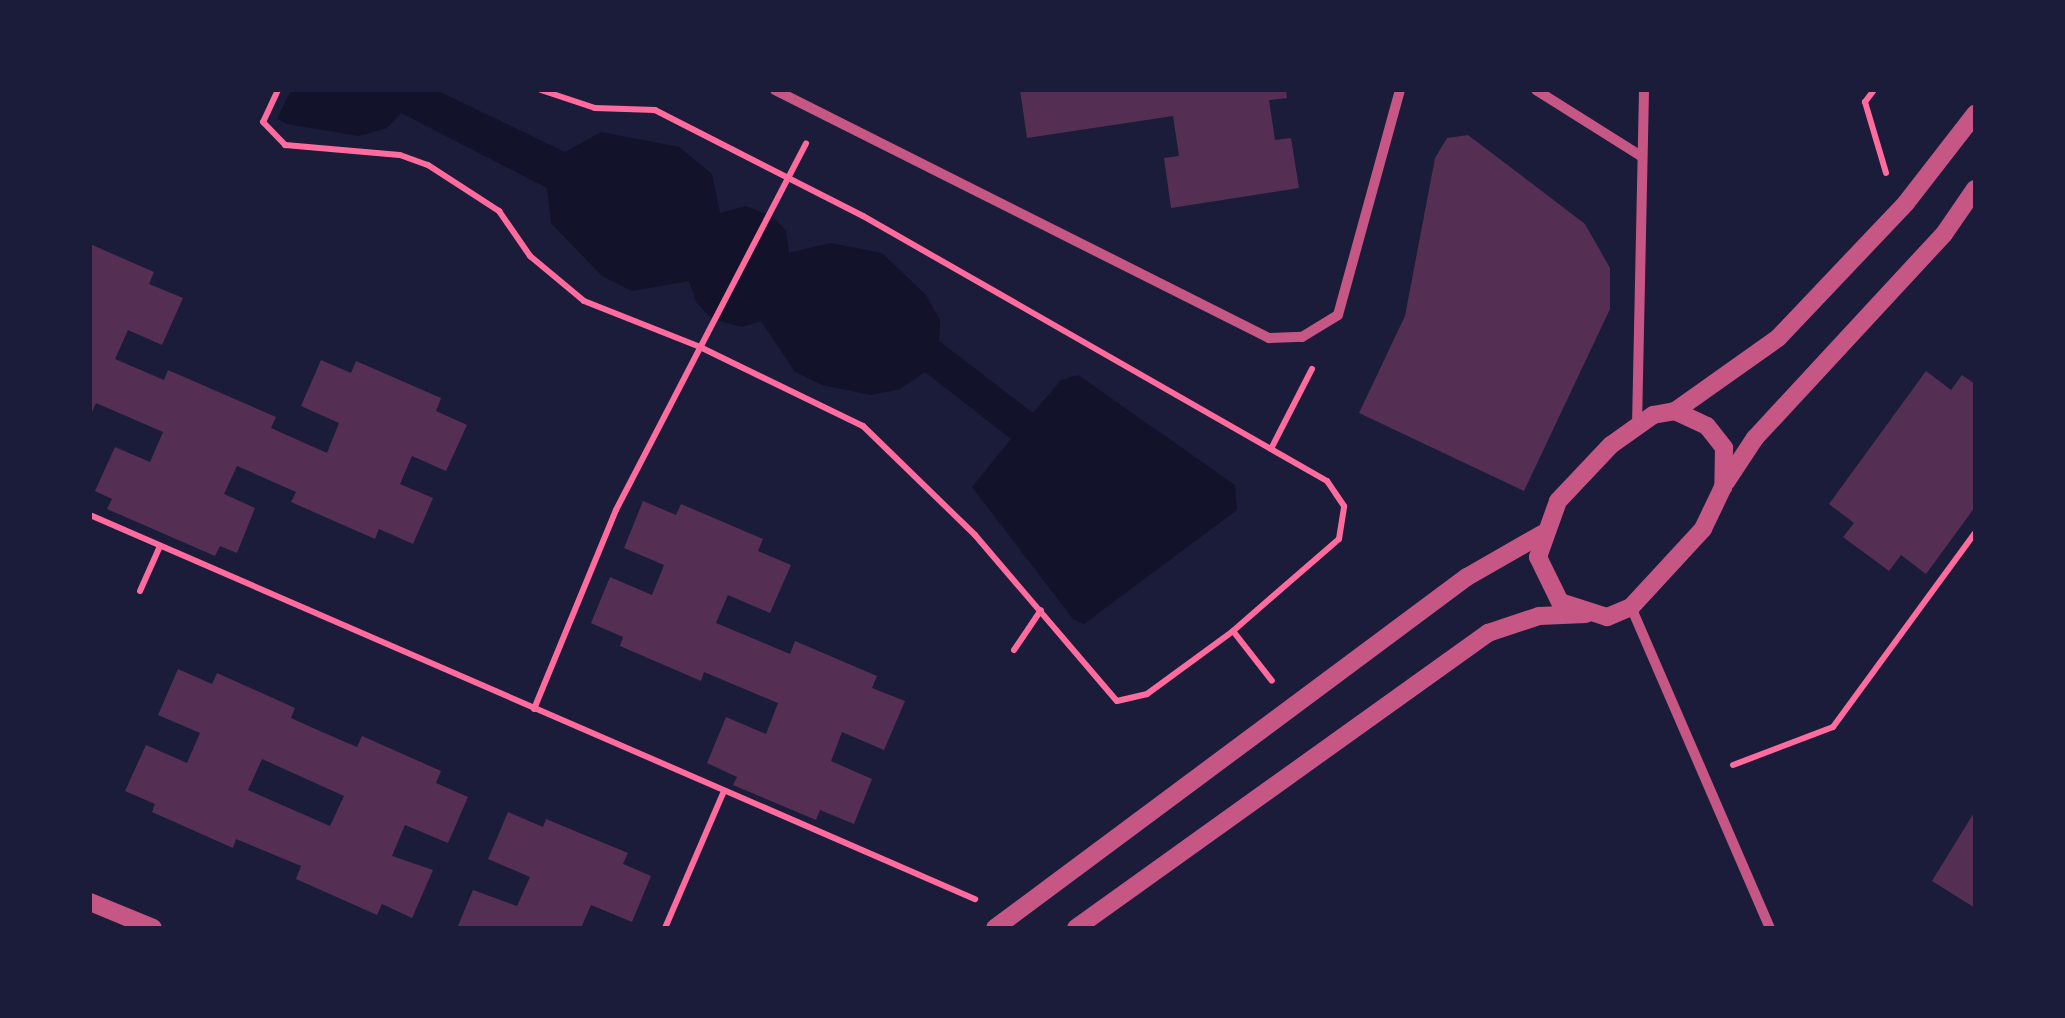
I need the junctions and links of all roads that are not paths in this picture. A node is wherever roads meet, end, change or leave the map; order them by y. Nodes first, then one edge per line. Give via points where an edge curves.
1 (775, 90) edge
2 (1400, 90) edge
3 (1536, 90) edge
4 (1644, 90) edge
5 (1975, 114) edge
6 (1640, 156) junction
7 (1975, 189) edge
8 (1675, 412) junction
9 (1637, 426) junction
10 (1723, 487) junction
11 (1542, 534) junction
12 (1631, 607) junction
13 (1586, 614) junction
14 (90, 902) edge
15 (153, 928) edge
16 (995, 928) edge
17 (1076, 928) edge
18 (1770, 928) edge

1 - 2 street via 1270,338 1302,337 1338,315
3 - 6 street
4 - 6 street
5 - 8 street via 1897,214 1778,338
6 - 9 street
7 - 10 street via 1944,234 1756,438
8 - 9 street
8 - 10 street via 1718,436 1727,464
9 - 11 street via 1584,471
10 - 12 street via 1676,565
11 - 13 street via 1538,557 1545,582 1560,602
11 - 16 street via 1467,578
12 - 13 street via 1607,617
12 - 18 street
13 - 17 street via 1538,616 1488,633
14 - 15 street

